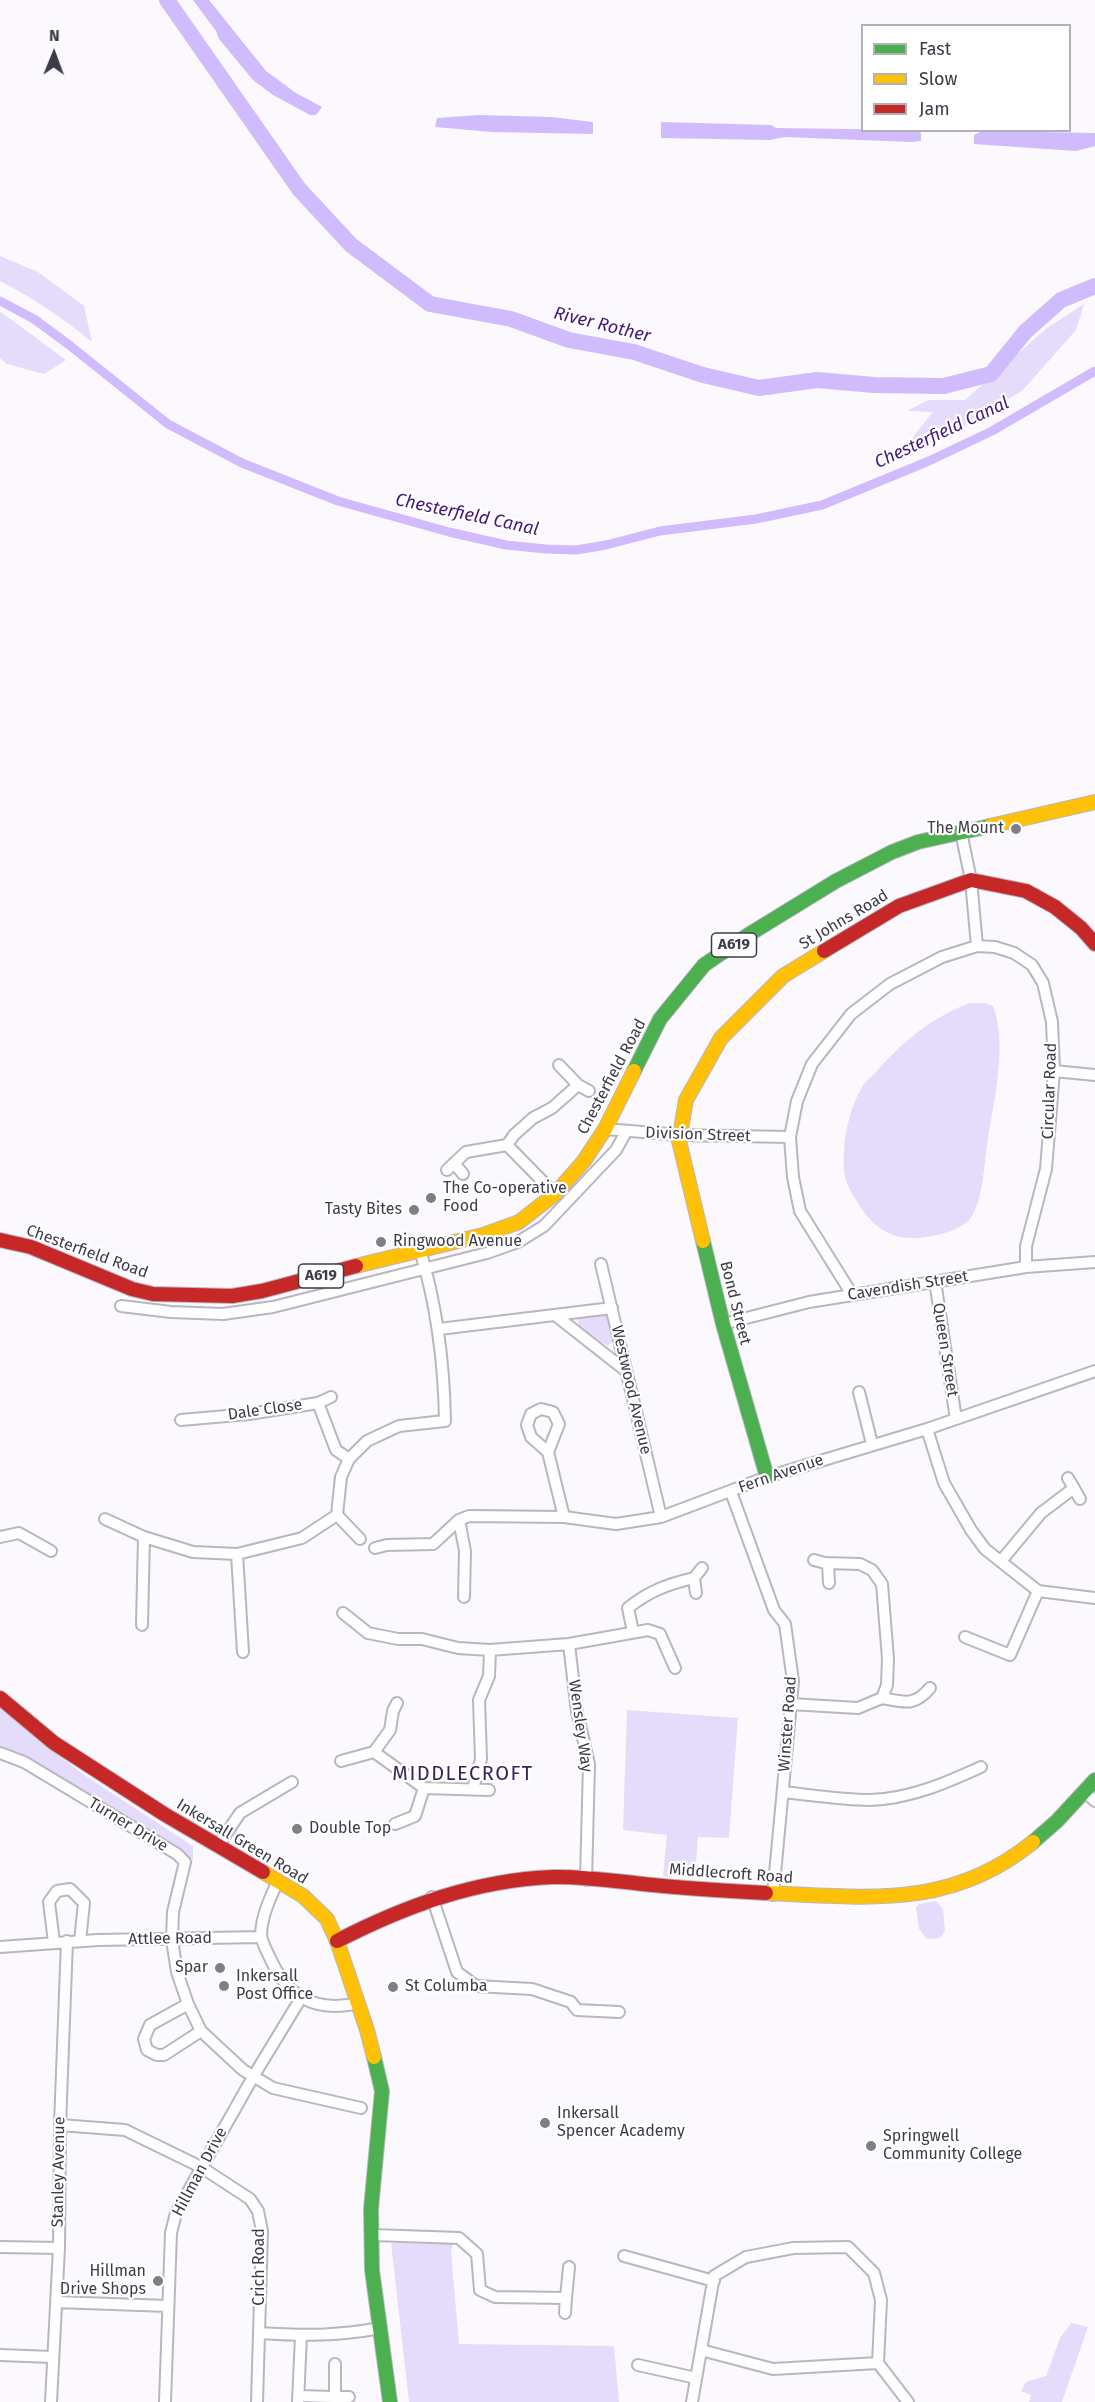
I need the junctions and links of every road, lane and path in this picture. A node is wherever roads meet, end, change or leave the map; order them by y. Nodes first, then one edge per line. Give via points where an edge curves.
1 (1095, 801) edge
2 (962, 832) junction
3 (970, 879) junction
4 (1095, 944) edge
5 (977, 946) junction
6 (559, 1065) dead end
7 (1054, 1071) junction
8 (1095, 1075) edge
9 (578, 1085) junction
10 (589, 1091) dead end
11 (605, 1129) junction
12 (626, 1132) junction
13 (680, 1135) junction
14 (790, 1137) junction
15 (507, 1145) junction
16 (463, 1174) dead end
17 (555, 1194) junction
18 (0, 1240) edge
19 (420, 1250) junction
20 (1095, 1262) edge
21 (601, 1264) dead end
22 (1026, 1267) junction
23 (426, 1270) junction
24 (935, 1281) junction
25 (849, 1295) junction
26 (121, 1306) dead end
27 (612, 1308) junction
28 (555, 1314) junction
29 (723, 1324) junction
30 (439, 1329) junction
31 (625, 1370) junction
32 (1095, 1371) edge
33 (859, 1392) dead end
34 (331, 1397) dead end
35 (318, 1403) junction
36 (956, 1419) junction
37 (181, 1420) dead end
38 (927, 1429) junction
39 (872, 1444) junction
40 (548, 1452) dead end
41 (349, 1459) junction
42 (767, 1477) junction
43 (731, 1492) junction
44 (1080, 1499) dead end
45 (337, 1515) junction
46 (661, 1516) junction
47 (564, 1517) junction
48 (105, 1519) dead end
49 (459, 1520) junction
50 (0, 1537) edge
51 (144, 1538) junction
52 (360, 1539) dead end
53 (375, 1548) dead end
54 (51, 1551) dead end
55 (237, 1554) junction
56 (814, 1560) dead end
57 (1001, 1561) junction
58 (828, 1563) junction
59 (702, 1568) dead end
60 (694, 1578) junction
61 (829, 1583) dead end
62 (1038, 1591) junction
63 (696, 1593) dead end
64 (464, 1597) dead end
65 (1095, 1598) edge
66 (343, 1613) dead end
67 (142, 1625) dead end
68 (633, 1632) junction
69 (965, 1637) dead end
70 (569, 1644) junction
71 (490, 1650) junction
72 (243, 1652) dead end
73 (675, 1668) dead end
74 (930, 1688) dead end
75 (0, 1698) edge
76 (882, 1698) junction
77 (397, 1703) dead end
78 (790, 1704) junction
79 (374, 1752) junction
80 (0, 1753) edge
81 (341, 1761) dead end
82 (981, 1767) dead end
83 (1095, 1780) edge
84 (292, 1782) dead end
85 (424, 1788) junction
86 (473, 1789) junction
87 (489, 1790) dead end
88 (783, 1792) junction
89 (1090, 1796) edge
90 (395, 1824) dead end
91 (218, 1846) junction
92 (586, 1880) junction
93 (278, 1881) junction
94 (773, 1895) junction
95 (432, 1897) junction
96 (261, 1937) junction
97 (172, 1940) junction
98 (67, 1941) junction
99 (80, 1941) junction
100 (337, 1941) junction
101 (54, 1942) junction
102 (0, 1947) edge
103 (301, 1998) junction
104 (358, 2003) junction
105 (188, 2004) junction
106 (619, 2012) dead end
107 (201, 2031) junction
108 (253, 2077) junction
109 (361, 2108) dead end
110 (60, 2125) junction
111 (201, 2167) junction
112 (373, 2235) junction
113 (0, 2247) edge
114 (59, 2248) junction
115 (624, 2256) dead end
116 (568, 2267) dead end
117 (714, 2278) junction
118 (566, 2298) junction
119 (56, 2302) junction
120 (168, 2306) junction
121 (565, 2313) dead end
122 (381, 2328) junction
123 (260, 2333) junction
124 (301, 2336) junction
125 (701, 2350) junction
126 (0, 2355) edge
127 (52, 2357) junction
128 (878, 2363) junction
129 (335, 2364) dead end
130 (638, 2365) dead end
131 (696, 2378) junction
132 (335, 2397) junction
133 (349, 2397) dead end
134 (298, 2399) edge
135 (51, 2402) edge
136 (165, 2402) edge
137 (257, 2402) edge
138 (390, 2402) edge
139 (692, 2402) edge
140 (908, 2402) edge

1 - 2 main road, Chesterfield Road / A619
2 - 3 street
2 - 11 main road, Chesterfield Road / A619 via 901,848 836,881 704,965 660,1020
3 - 4 main road via 1026,891 1055,907
3 - 5 street
3 - 13 main road, St Johns Road via 899,906 783,976 721,1038 686,1100
5 - 7 street, Circular Road via 1014,953 1032,965 1043,983 1052,1023
5 - 14 street, Circular Road via 942,957 890,984 851,1014 812,1064 797,1101
6 - 9 street
7 - 8 street
7 - 22 street, Circular Road via 1046,1169 1026,1246
9 - 10 street
9 - 15 street via 552,1108 533,1118
11 - 12 street, Division Street
11 - 17 main road, Chesterfield Road / A619
12 - 13 street, Division Street
12 - 23 street via 616,1150 544,1226 518,1242
13 - 14 street, Division Street
13 - 29 main road, Bond Street
14 - 25 street, Circular Road via 801,1211
15 - 16 street via 466,1152 450,1167
15 - 17 street
17 - 19 main road, Chesterfield Road / A619 via 519,1222
18 - 19 main road, Chesterfield Road / A619 via 31,1247 132,1289 188,1296 262,1292
19 - 23 street
20 - 22 street, Cavendish Street
21 - 27 street, Westwood Avenue
22 - 24 street, Cavendish Street
23 - 26 street via 273,1307 224,1314
23 - 30 street
24 - 25 street, Cavendish Street
24 - 36 street, Queen Street
25 - 29 street, Cavendish Street
27 - 28 street
27 - 31 street, Westwood Avenue
28 - 30 street
28 - 31 street
29 - 42 main road, Bond Street
30 - 41 street via 445,1421 399,1426 367,1441
31 - 46 street, Westwood Avenue
32 - 36 street, Fern Avenue
33 - 39 street
34 - 35 street
35 - 37 street, Dale Close
35 - 41 street, Dale Close via 336,1450
36 - 38 street, Fern Avenue
38 - 39 street, Fern Avenue
38 - 57 street via 944,1483 985,1549
39 - 42 street, Fern Avenue
40 - 47 street
41 - 45 street via 341,1477
42 - 43 street, Fern Avenue
43 - 46 street, Fern Avenue
43 - 78 street, Winster Road via 774,1610 785,1624 792,1669
44 - 57 street via 1071,1483
45 - 52 street
45 - 55 street via 302,1538
46 - 47 street, Fern Avenue via 616,1524
47 - 49 street, Fern Avenue via 469,1516
48 - 51 street
49 - 53 street via 433,1544
49 - 64 street via 465,1551
50 - 54 street via 20,1533
51 - 55 street via 193,1552
51 - 67 street
55 - 72 street
56 - 58 street
57 - 62 street
58 - 61 street
58 - 76 street via 860,1564 872,1570 882,1584 888,1659
59 - 60 street
60 - 63 street
60 - 68 street via 669,1583 628,1608
62 - 65 street
62 - 69 street via 1010,1655
66 - 71 street via 368,1633
68 - 70 street
68 - 73 street via 648,1630 660,1634
70 - 71 street
70 - 92 street, Wensley Way via 577,1712 589,1764
71 - 86 street via 489,1676 479,1700 481,1759
74 - 76 street via 914,1702
75 - 91 main road, Inkersall Green Road via 54,1743
76 - 78 street via 858,1708
77 - 79 street via 390,1730
78 - 88 street, Winster Road
79 - 81 street
79 - 85 street
80 - 97 street, Turner Drive via 24,1762 177,1854 184,1862 173,1912
82 - 88 street via 916,1793 894,1797 870,1800
83 - 89 main road, Middlecroft Road
84 - 91 street via 240,1813
85 - 86 street
85 - 90 street via 415,1816
86 - 87 street
88 - 94 street, Winster Road
89 - 94 main road, Middlecroft Road via 1009,1861 953,1886 869,1898
91 - 93 main road, Inkersall Green Road
92 - 94 main road, Middlecroft Road
92 - 95 main road, Middlecroft Road via 556,1877 499,1882
93 - 96 street via 267,1906
93 - 100 main road, Inkersall Green Road via 303,1896 327,1919
95 - 100 main road, Middlecroft Road
95 - 106 street via 457,1972 476,1986 532,1989 571,2002 577,2010
96 - 97 street, Attlee Road
96 - 103 street via 277,1973
97 - 99 street, Attlee Road
97 - 105 street, Turner Drive
98 - 99 street, Attlee Road
98 - 101 street, Attlee Road
98 - 110 street, Stanley Avenue
99 - 101 street via 84,1903 70,1889 57,1891 49,1902
100 - 104 main road, Inkersall Green Road
101 - 102 street, Attlee Road
103 - 104 street via 343,2007
103 - 108 street, Hillman Drive
104 - 112 main road, Inkersall Green Road via 382,2091 371,2209
105 - 107 street, Turner Drive
105 - 107 street via 150,2025 144,2039 147,2050 164,2055
107 - 108 street
108 - 109 street via 273,2088
108 - 111 street, Hillman Drive
110 - 111 street, Crich Road via 125,2130
110 - 114 street, Stanley Avenue
111 - 120 street, Hillman Drive via 176,2213 171,2233
111 - 123 street, Crich Road via 250,2199 258,2211 262,2231
112 - 118 street via 459,2238 477,2254 480,2290 495,2297
112 - 122 main road, Inkersall Green Road via 372,2270
113 - 114 street
114 - 119 street, Stanley Avenue
115 - 117 street
116 - 118 street
117 - 125 street
117 - 128 street via 746,2257 793,2248 848,2247 873,2273 881,2300
118 - 121 street
119 - 120 street
119 - 127 street, Stanley Avenue
120 - 136 street, Hillman Drive
122 - 124 street via 338,2336
122 - 138 main road, Inkersall Green Road
123 - 124 street
123 - 137 street, Crich Road
124 - 134 street
125 - 128 street via 773,2369
125 - 131 street
126 - 127 street
127 - 135 street, Stanley Avenue
128 - 140 street
129 - 132 street
130 - 131 street
131 - 139 street
132 - 133 street
132 - 134 street

